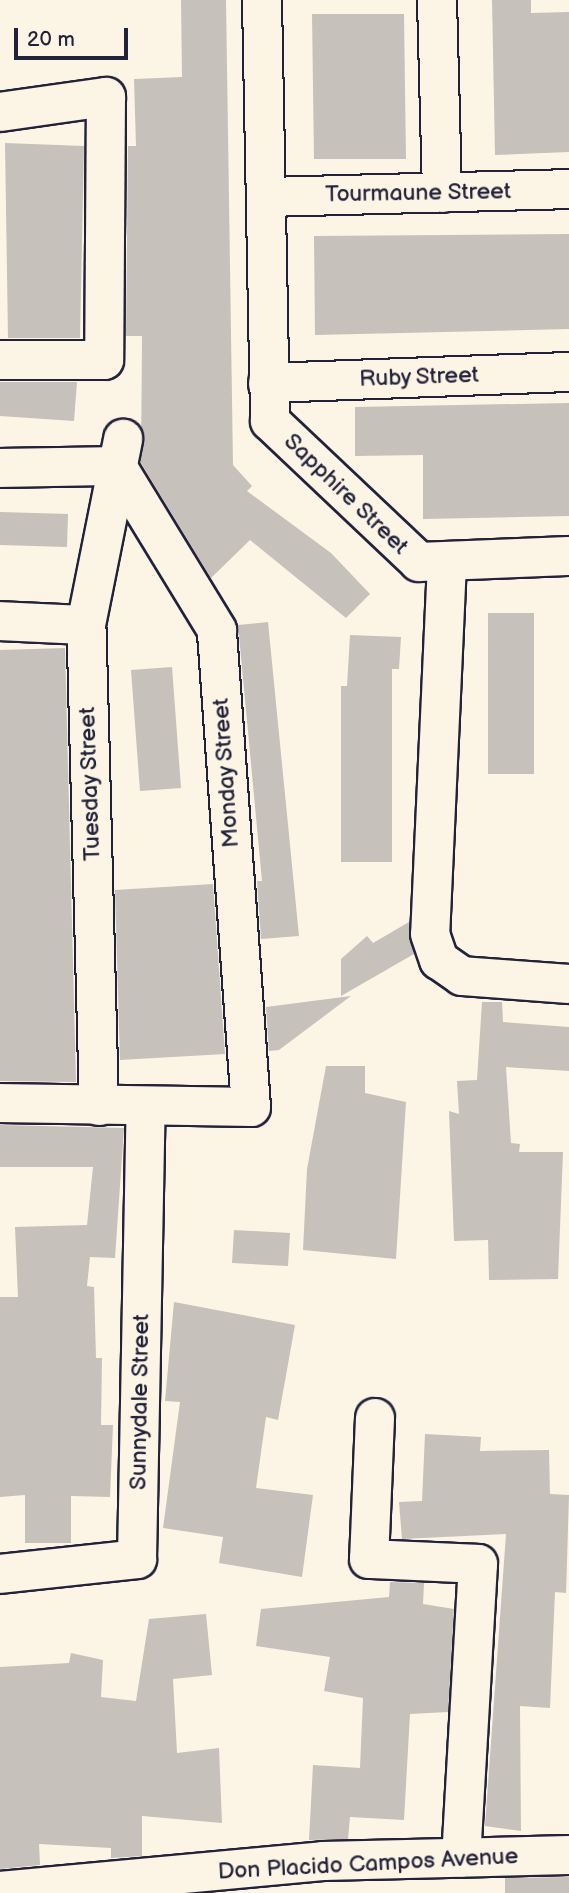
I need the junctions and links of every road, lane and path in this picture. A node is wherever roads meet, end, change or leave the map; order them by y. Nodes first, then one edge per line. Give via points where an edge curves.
1 (262, 0) edge
2 (437, 0) edge
3 (0, 112) edge
4 (569, 190) edge
5 (442, 192) junction
6 (267, 197) junction
7 (0, 360) edge
8 (569, 372) edge
9 (268, 383) junction
10 (120, 452) junction
11 (0, 468) edge
12 (569, 556) edge
13 (447, 564) junction
14 (0, 621) edge
15 (86, 625) junction
16 (569, 984) edge
17 (0, 1103) edge
18 (99, 1106) junction
19 (146, 1107) junction
20 (375, 1418) dead end
21 (0, 1574) edge
22 (569, 1855) edge
23 (461, 1858) junction
24 (0, 1891) edge

1 - 6 street, Sapphire Street
2 - 5 street
3 - 7 street via 106,97 104,360
4 - 5 street, Tourmaune Street
5 - 6 street, Tourmaune Street
6 - 9 street, Sapphire Street
8 - 9 street, Ruby Street
9 - 13 street, Sapphire Street via 270,421 396,546 419,562
10 - 11 street
10 - 15 street, Tuesday Street
10 - 19 street, Monday Street via 217,631 251,1107
12 - 13 street, Sapphire Street
13 - 16 street via 430,934 439,960 462,976
14 - 15 street
15 - 18 street, Tuesday Street
17 - 18 street
18 - 19 street
19 - 21 street, Sunnydale Street via 137,1559
20 - 23 street via 369,1559 478,1564
22 - 23 street, Don Placido Campos Avenue
23 - 24 street, Don Placido Campos Avenue via 323,1861

